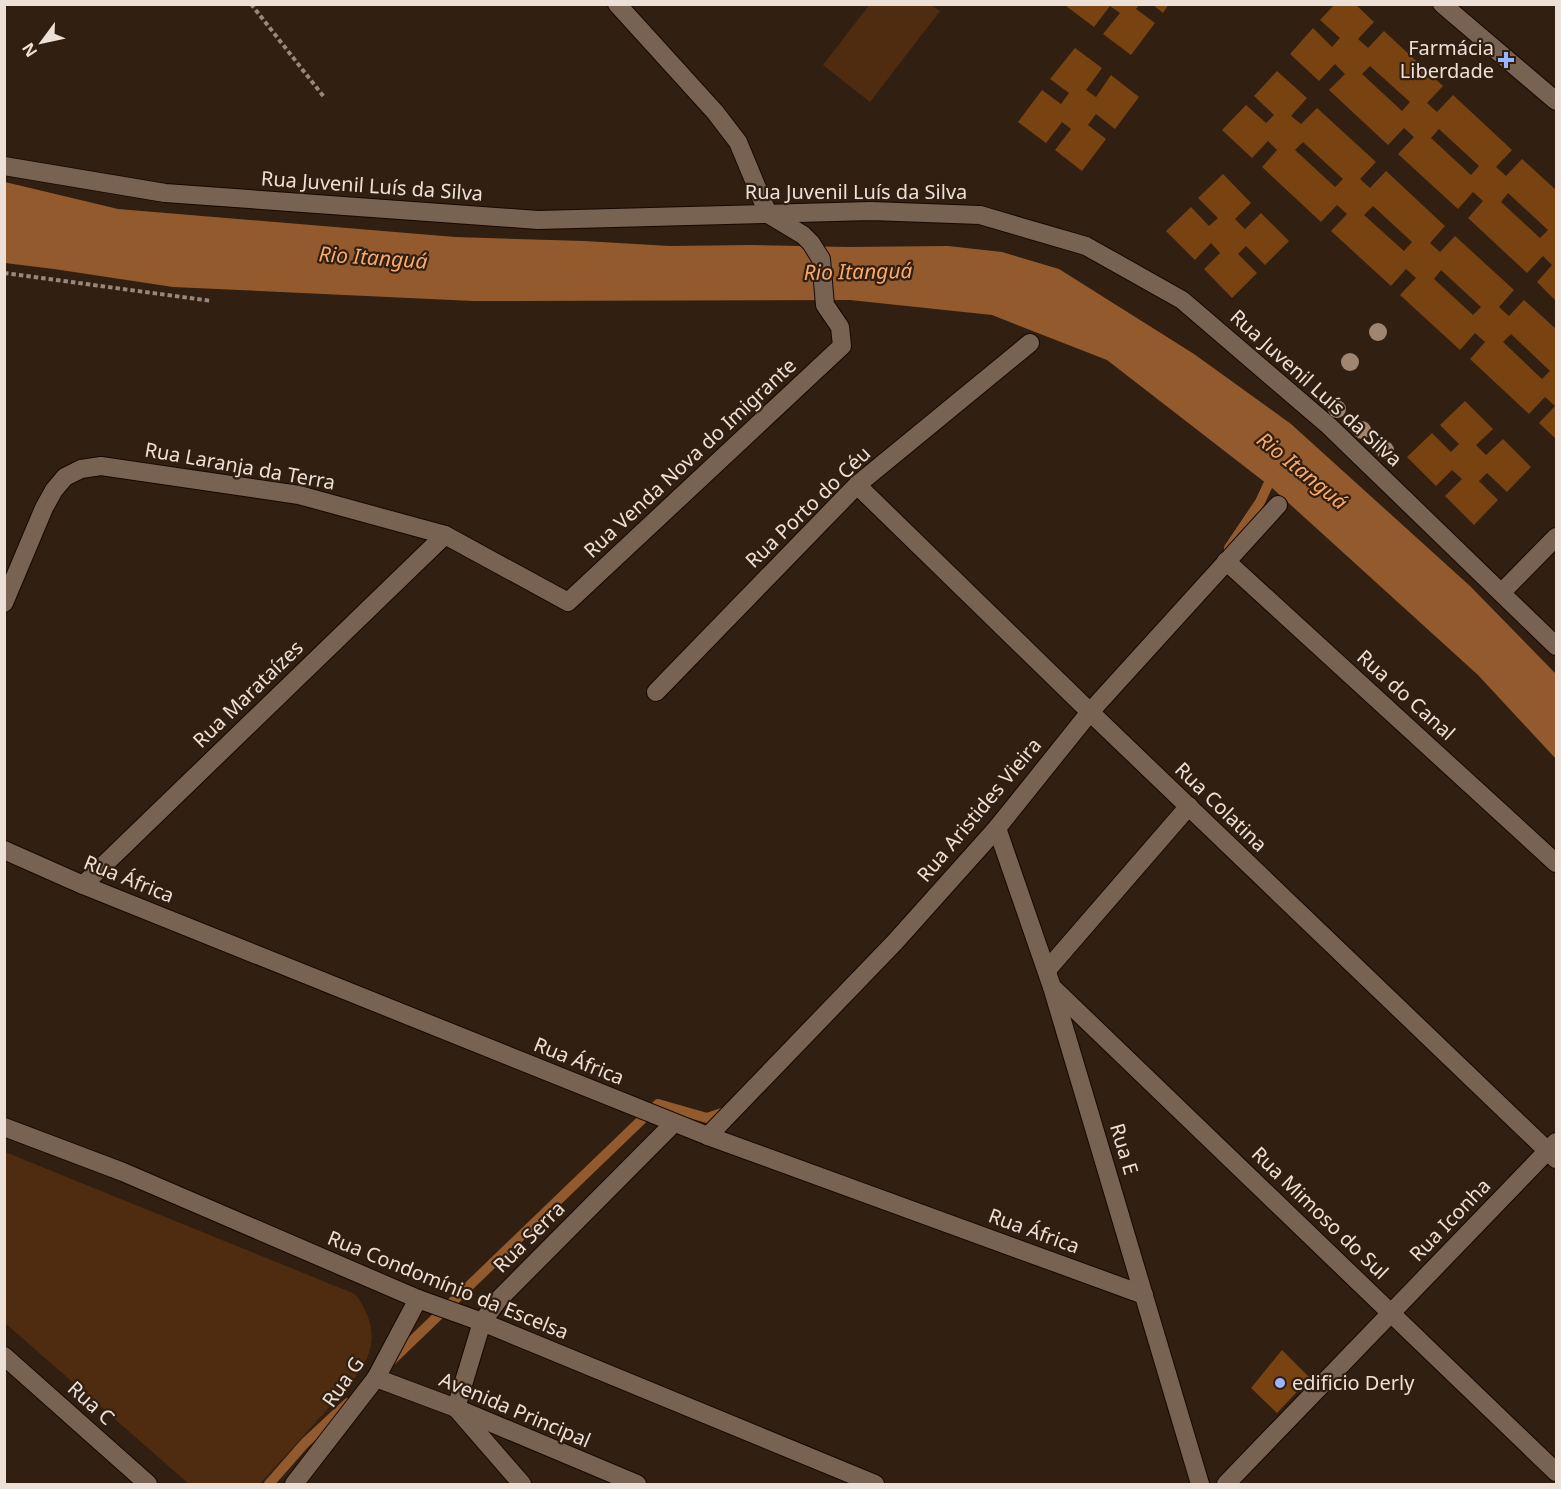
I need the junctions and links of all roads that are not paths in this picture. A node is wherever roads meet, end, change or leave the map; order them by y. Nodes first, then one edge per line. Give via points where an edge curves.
1 (617, 4) edge
2 (1442, 4) edge
3 (1557, 101) edge
4 (4, 166) edge
5 (768, 214) junction
6 (1030, 343) dead end
7 (857, 485) junction
8 (1278, 506) dead end
9 (445, 535) junction
10 (1557, 537) edge
11 (1226, 561) junction
12 (1502, 592) junction
13 (568, 602) joint
14 (4, 603) edge
15 (1557, 646) edge
16 (656, 692) dead end
17 (1090, 712) junction
18 (1189, 806) junction
19 (998, 828) junction
20 (4, 850) edge
21 (1557, 863) edge
22 (83, 885) junction
23 (1049, 978) junction
24 (674, 1123) junction
25 (4, 1127) edge
26 (708, 1136) junction
27 (1554, 1151) edge
28 (1144, 1295) junction
29 (418, 1299) junction
30 (1392, 1313) junction
31 (482, 1322) junction
32 (4, 1356) edge
33 (376, 1378) junction
34 (456, 1408) junction
35 (1557, 1472) edge
36 (1227, 1484) edge
37 (148, 1485) edge
38 (294, 1485) edge
39 (522, 1485) edge
40 (637, 1485) edge
41 (875, 1485) edge
42 (1200, 1485) edge

1 - 5 street via 738,142
2 - 3 street
4 - 5 street, Rua Juvenil Luís da Silva via 165,193 538,220
5 - 12 street, Rua Juvenil Luís da Silva via 980,215 1086,246 1182,300 1329,426
5 - 13 street, Rua Venda Nova do Imigrante via 803,235 821,259 825,305 840,327 842,346
6 - 7 street, Rua Porto do Céu
7 - 16 street, Rua Porto do Céu
7 - 17 street, Rua Colatina
8 - 11 street, Rua Aristides Vieira
9 - 13 street, Rua Laranja da Terra
9 - 14 street, Rua Laranja da Terra via 288,493 101,466 81,469 65,477 54,490
9 - 22 street, Rua Marataízes
10 - 12 street
11 - 17 street, Rua Aristides Vieira
11 - 21 street, Rua do Canal
12 - 15 street, Rua Juvenil Luís da Silva
17 - 18 street, Rua Colatina
17 - 19 street, Rua Aristides Vieira
18 - 23 street
18 - 27 street, Rua Colatina
19 - 23 street, Rua E
19 - 26 street, Rua Aristides Vieira via 895,942
20 - 22 street, Rua África
22 - 24 street, Rua África
23 - 28 street, Rua E
23 - 30 street, Rua Mimoso do Sul
24 - 26 street, Rua África
24 - 31 street, Rua Serra via 499,1299
25 - 29 street, Rua Condomínio da Escelsa via 123,1172
26 - 28 street, Rua África
27 - 30 street, Rua Iconha
28 - 42 street, Rua E
29 - 31 street, Rua Condomínio da Escelsa
29 - 33 street, Rua G
30 - 35 street, Rua Mimoso do Sul
30 - 36 street, Rua Iconha
31 - 34 street, Rua Serra
31 - 41 street, Rua Condomínio da Escelsa
32 - 37 street, Rua C
33 - 34 street, Avenida Principal
33 - 38 street, Rua G
34 - 39 street
34 - 40 street, Avenida Principal

